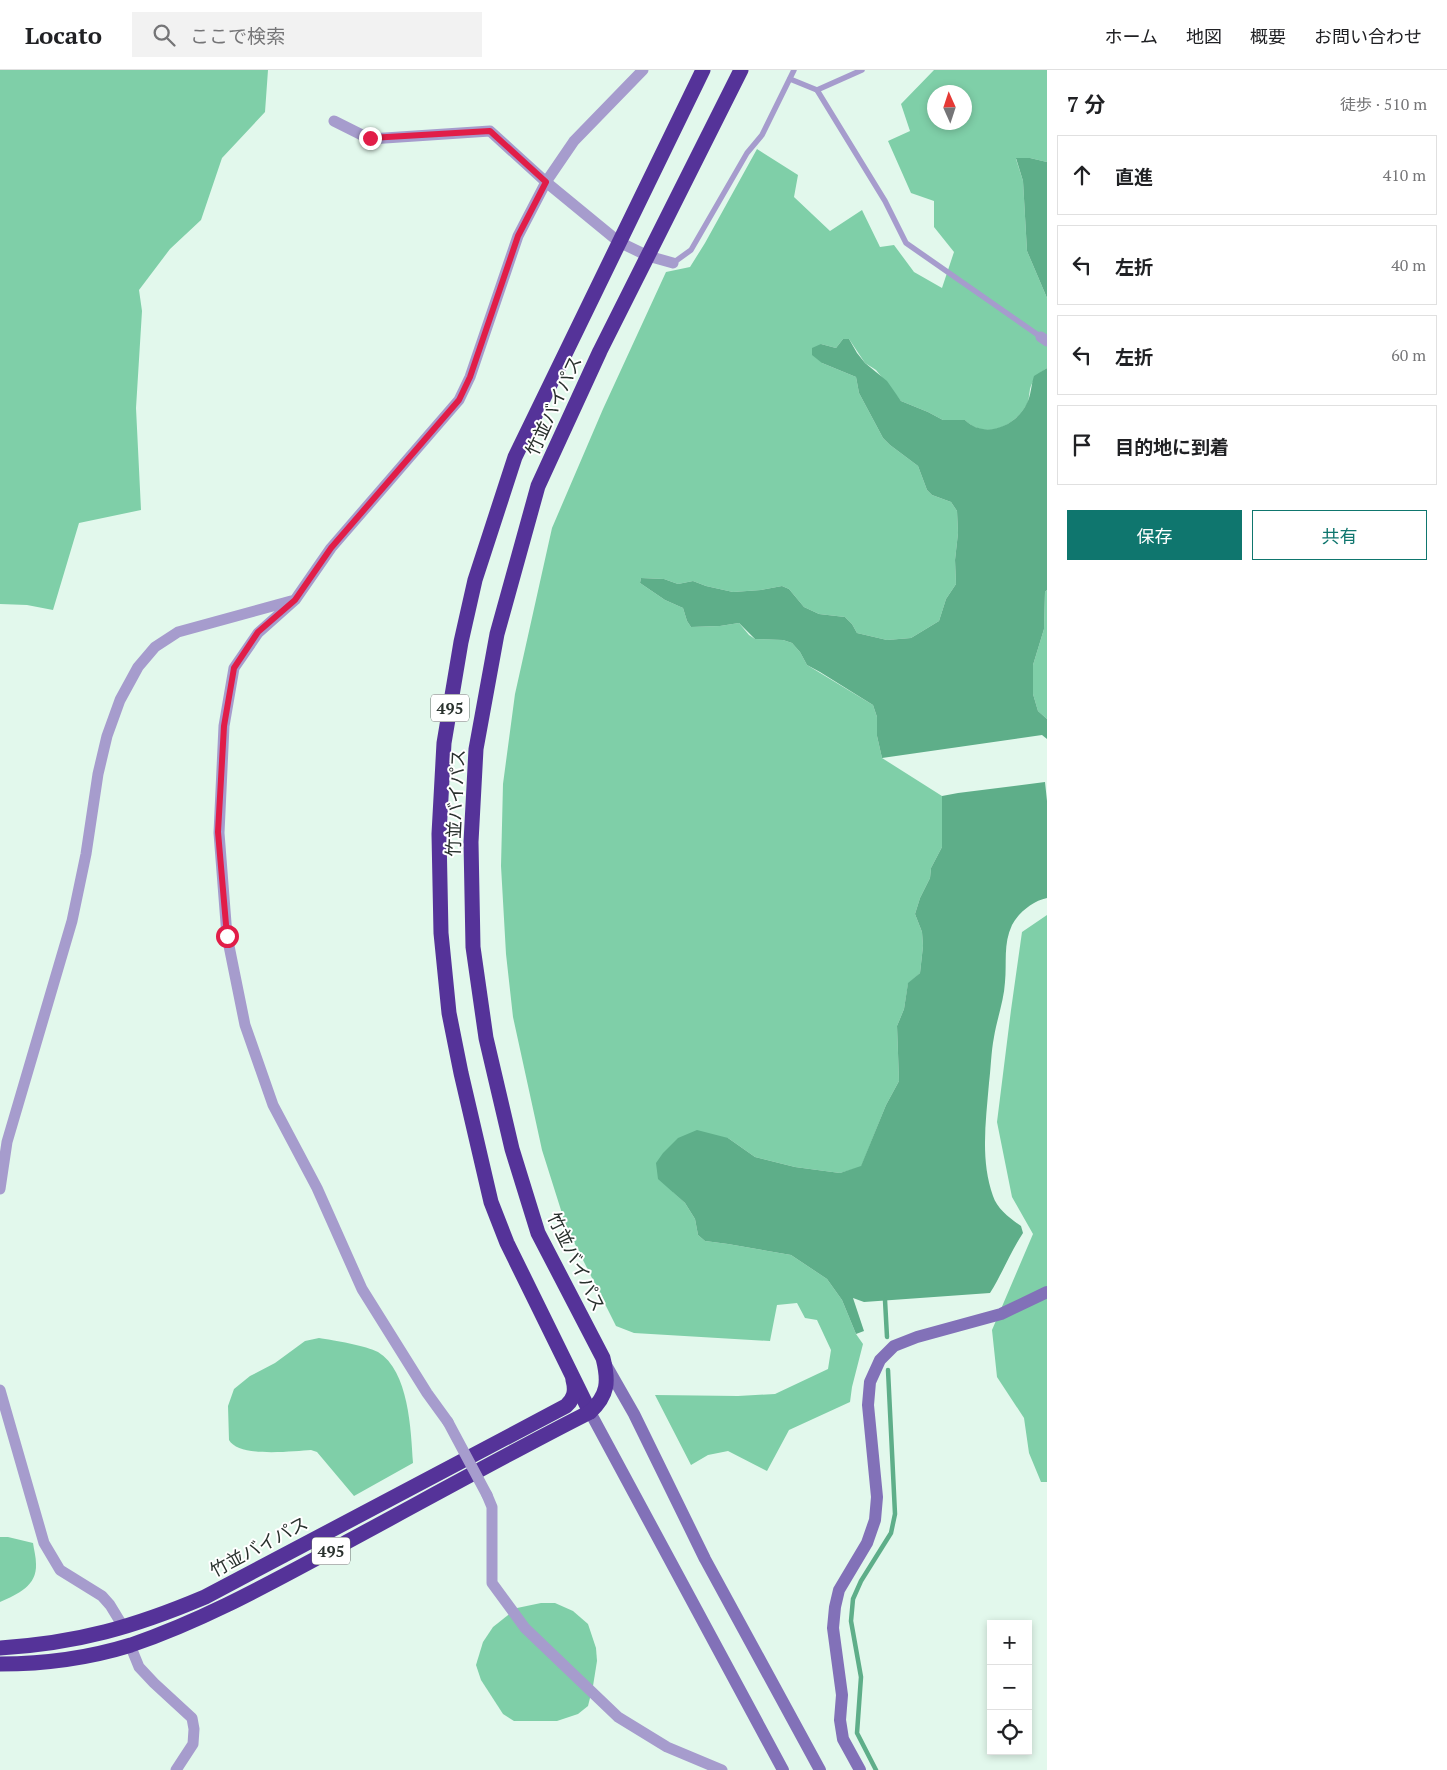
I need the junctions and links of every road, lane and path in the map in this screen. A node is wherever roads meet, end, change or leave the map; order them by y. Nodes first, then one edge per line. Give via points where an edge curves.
1 (643, 70) edge
2 (703, 70) edge
3 (741, 70) edge
4 (794, 70) edge
5 (862, 70) edge
6 (790, 78) junction
7 (816, 90) junction
8 (334, 121) dead end
9 (546, 182) junction
10 (619, 242) junction
11 (648, 256) junction
12 (673, 263) joint
13 (1044, 339) edge
14 (295, 600) junction
15 (0, 1189) edge
16 (1047, 1292) edge
17 (603, 1358) junction
18 (570, 1374) junction
19 (0, 1390) edge
20 (604, 1394) junction
21 (626, 1400) junction
22 (566, 1406) junction
23 (587, 1406) junction
24 (574, 1420) junction
25 (601, 1432) junction
26 (124, 1628) junction
27 (130, 1645) junction
28 (0, 1648) edge
29 (0, 1664) edge
30 (176, 1770) edge
31 (722, 1770) edge
32 (784, 1770) edge
33 (820, 1770) edge
34 (860, 1770) edge

1 - 9 street via 574,141
2 - 10 highway, 竹並バイパス / 495
3 - 11 highway, 竹並バイパス / 495
4 - 6 lane
5 - 7 lane
6 - 7 lane
6 - 12 lane via 762,135 747,154 691,250
7 - 13 lane via 885,201 906,243
8 - 9 street via 370,138 490,131
9 - 10 street
9 - 14 street via 518,236 470,377 459,400 331,548
10 - 11 street
10 - 18 highway, 竹並バイパス / 495 via 515,457 475,580 444,743 440,824 441,933 449,1013 491,1202 507,1243
11 - 12 street
11 - 17 highway, 竹並バイパス / 495 via 538,486 497,634 476,749 471,842 473,947 486,1038 512,1149 538,1233
14 - 15 street via 178,632 155,647 138,668 120,700 98,774 72,921 9,1132
14 - 31 street, bridge via 258,632 234,668 224,726 218,832 227,936 245,1025 274,1105 317,1188 362,1288 427,1394 448,1422 488,1495 492,1507 492,1583 524,1628 618,1717 667,1747
16 - 34 street via 1001,1314 894,1346 880,1360 870,1382 868,1405 877,1497 875,1520 867,1543 839,1590 833,1628 842,1695 840,1720 843,1739
17 - 20 highway, 竹並バイパス / 495 via 606,1372
17 - 21 street
18 - 22 highway, 竹並バイパス / 495 via 574,1393
18 - 23 highway, 竹並バイパス / 495
19 - 26 street via 44,1543 60,1570 102,1596
20 - 21 street
20 - 23 highway, 竹並バイパス / 495 via 599,1403
21 - 33 street via 705,1559
22 - 23 highway
22 - 26 highway, 竹並バイパス / 495 via 205,1597
23 - 24 highway, 竹並バイパス / 495
23 - 25 street
24 - 25 street via 589,1422
24 - 27 highway, 竹並バイパス / 495 via 259,1589 201,1617
25 - 32 street
26 - 28 highway, 竹並バイパス / 495 via 68,1641
27 - 29 highway, 竹並バイパス / 495 via 65,1659
27 - 30 street via 139,1667 192,1718 193,1744

